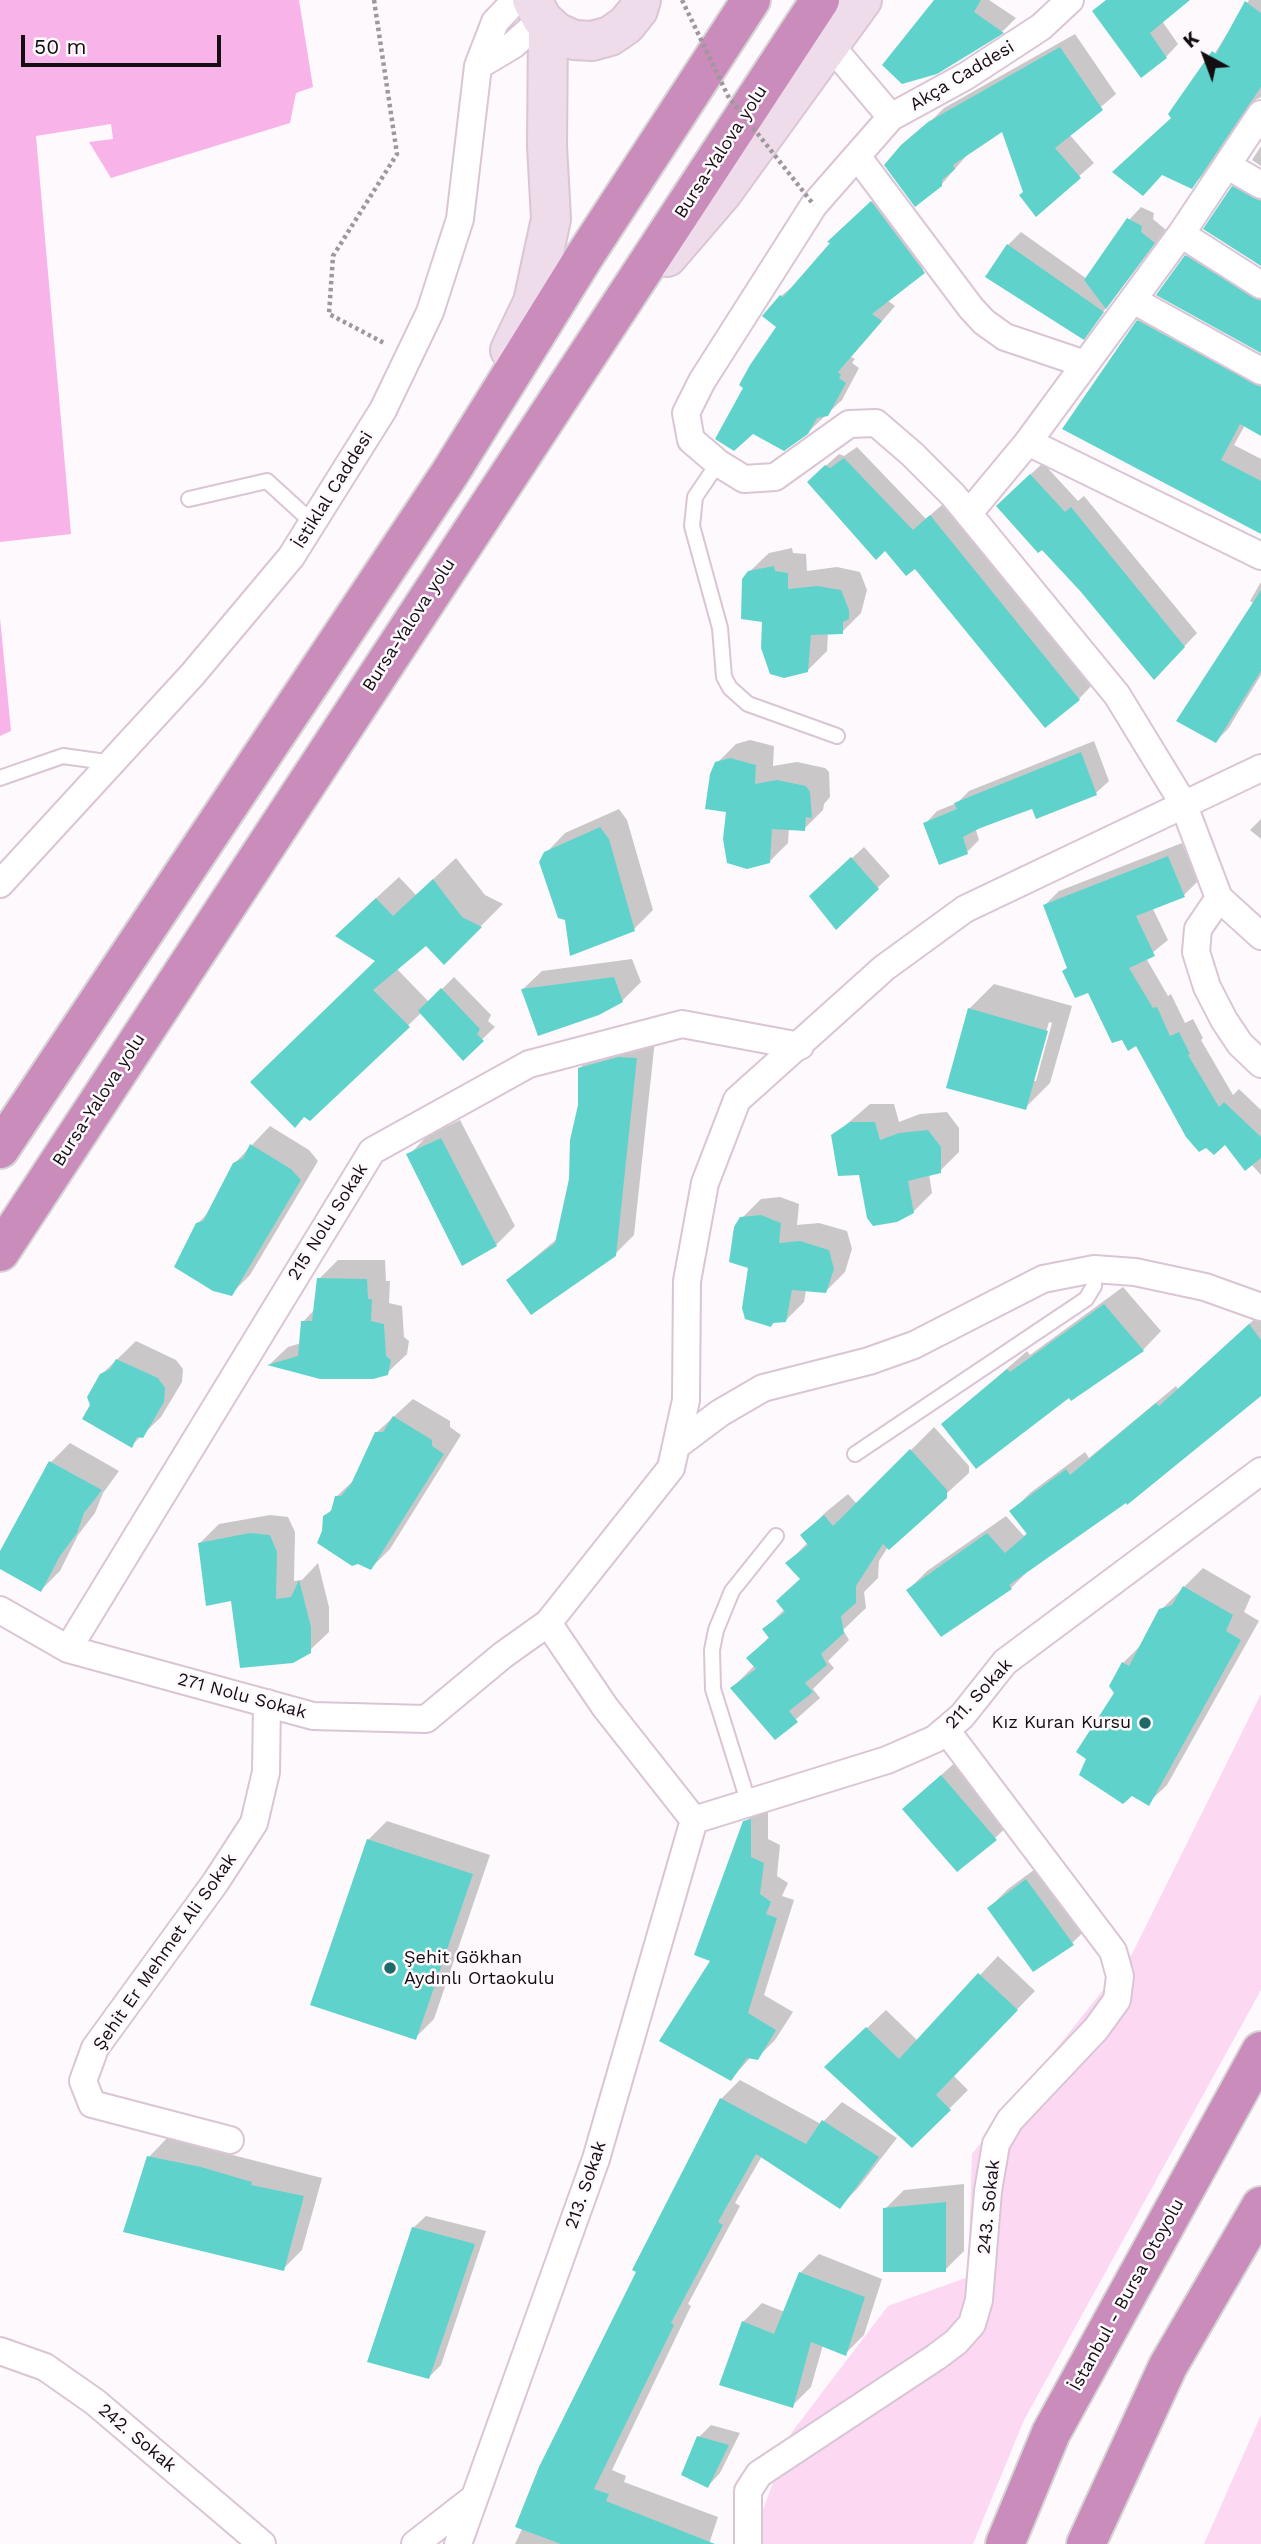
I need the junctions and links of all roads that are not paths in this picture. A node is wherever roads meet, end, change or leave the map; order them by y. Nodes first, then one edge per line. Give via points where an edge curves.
1 (641, 0) edge
2 (751, 0) edge
3 (820, 0) edge
4 (862, 0) edge
5 (1070, 0) edge
6 (535, 11) edge
7 (831, 46) junction
8 (1261, 114) edge
9 (891, 117) junction
10 (857, 156) junction
11 (1228, 166) junction
12 (1261, 186) edge
13 (1181, 234) junction
14 (1261, 285) edge
15 (1133, 300) junction
16 (610, 322) junction
17 (1085, 364) junction
18 (1261, 370) edge
19 (1028, 442) junction
20 (718, 463) junction
21 (450, 473) junction
22 (189, 499) dead end
23 (969, 513) junction
24 (313, 523) junction
25 (1261, 556) edge
26 (837, 736) dead end
27 (1261, 744) edge
28 (113, 763) junction
29 (1251, 771) edge
30 (0, 778) edge
31 (1183, 803) junction
32 (43, 839) junction
33 (0, 860) edge
34 (0, 884) edge
35 (1219, 898) junction
36 (1261, 936) edge
37 (800, 1046) junction
38 (1261, 1064) edge
39 (0, 1149) edge
40 (0, 1252) edge
41 (1094, 1269) junction
42 (1261, 1307) edge
43 (676, 1446) junction
44 (855, 1454) dead end
45 (1261, 1471) edge
46 (776, 1536) dead end
47 (0, 1610) edge
48 (548, 1623) junction
49 (68, 1649) junction
50 (267, 1703) junction
51 (946, 1730) junction
52 (748, 1801) junction
53 (694, 1820) junction
54 (1261, 2051) edge
55 (230, 2140) dead end
56 (1261, 2206) edge
57 (1261, 2236) edge
58 (0, 2351) edge
59 (475, 2497) junction
60 (262, 2544) edge
61 (415, 2544) edge
62 (458, 2544) edge
63 (748, 2544) edge
64 (1005, 2544) edge
65 (1086, 2544) edge
66 (1115, 2544) edge

1 - 6 main road via 626,25 592,41 574,40
2 - 21 highway
3 - 16 highway, Bursa-Yalova yolu
4 - 7 main road
5 - 9 street, Akça Caddesi via 1041,27 967,76
6 - 21 main road via 551,219 533,302
6 - 24 street, İstiklal Caddesi via 513,45 478,66 460,219 430,312 383,410
7 - 9 street, Akça Caddesi
7 - 16 main road via 722,193
8 - 11 street
9 - 10 street
10 - 17 street via 984,321 1005,337
10 - 20 street via 814,205 686,413 691,440
11 - 12 street
11 - 13 street
13 - 14 street
13 - 15 street
15 - 17 street
15 - 18 street
16 - 40 highway, Bursa-Yalova yolu
17 - 19 street
19 - 23 street
19 - 25 street
20 - 23 street via 744,478 775,477 849,424 876,423
20 - 26 lane via 695,497 692,526 720,628 724,677 748,704
21 - 39 highway
22 - 24 lane via 267,481
23 - 31 street via 1117,695
24 - 28 street, İstiklal Caddesi via 291,557
27 - 29 street
28 - 30 lane via 63,756
28 - 32 street, İstiklal Caddesi
29 - 31 street, 271 Nolu Sokak
31 - 35 street
31 - 37 street, 271 Nolu Sokak via 965,909 884,968
32 - 33 street
32 - 34 street, İstiklal Caddesi
35 - 36 street
35 - 38 street via 1198,929 1196,952 1224,1020
37 - 43 street, 271 Nolu Sokak via 737,1100 705,1184 687,1281 686,1400
37 - 49 street, 215 Nolu Sokak via 682,1024 529,1064 372,1151
41 - 42 street via 1135,1272 1205,1287
41 - 43 street via 1043,1279 914,1345 869,1362 763,1388
41 - 44 lane via 1094,1286 1086,1299
43 - 48 street, 271 Nolu Sokak via 671,1468
45 - 51 street, 211. Sokak via 1005,1662
46 - 52 lane via 732,1591 712,1650 713,1689
47 - 49 street, 271 Nolu Sokak
48 - 50 street, 271 Nolu Sokak via 426,1719 313,1716
48 - 53 street
49 - 50 street, 271 Nolu Sokak
50 - 55 street, Şehit Er Mehmet Ali Sokak via 266,1772 254,1823 95,2048 83,2081 92,2104
51 - 52 street, 211. Sokak via 887,1760
51 - 63 street, 243. Sokak via 1113,1951 1120,1976 1116,2000 1096,2029 1010,2120 996,2144 979,2300 972,2324 936,2357 759,2474 748,2491
52 - 53 street, 211. Sokak
53 - 59 street, 213. Sokak via 596,2159
54 - 64 highway, İstanbul - Bursa Otoyolu via 1051,2433
56 - 65 highway via 1168,2366
57 - 66 highway
58 - 60 street, 242. Sokak via 45,2367 95,2402
59 - 61 street
59 - 62 street, 213. Sokak

